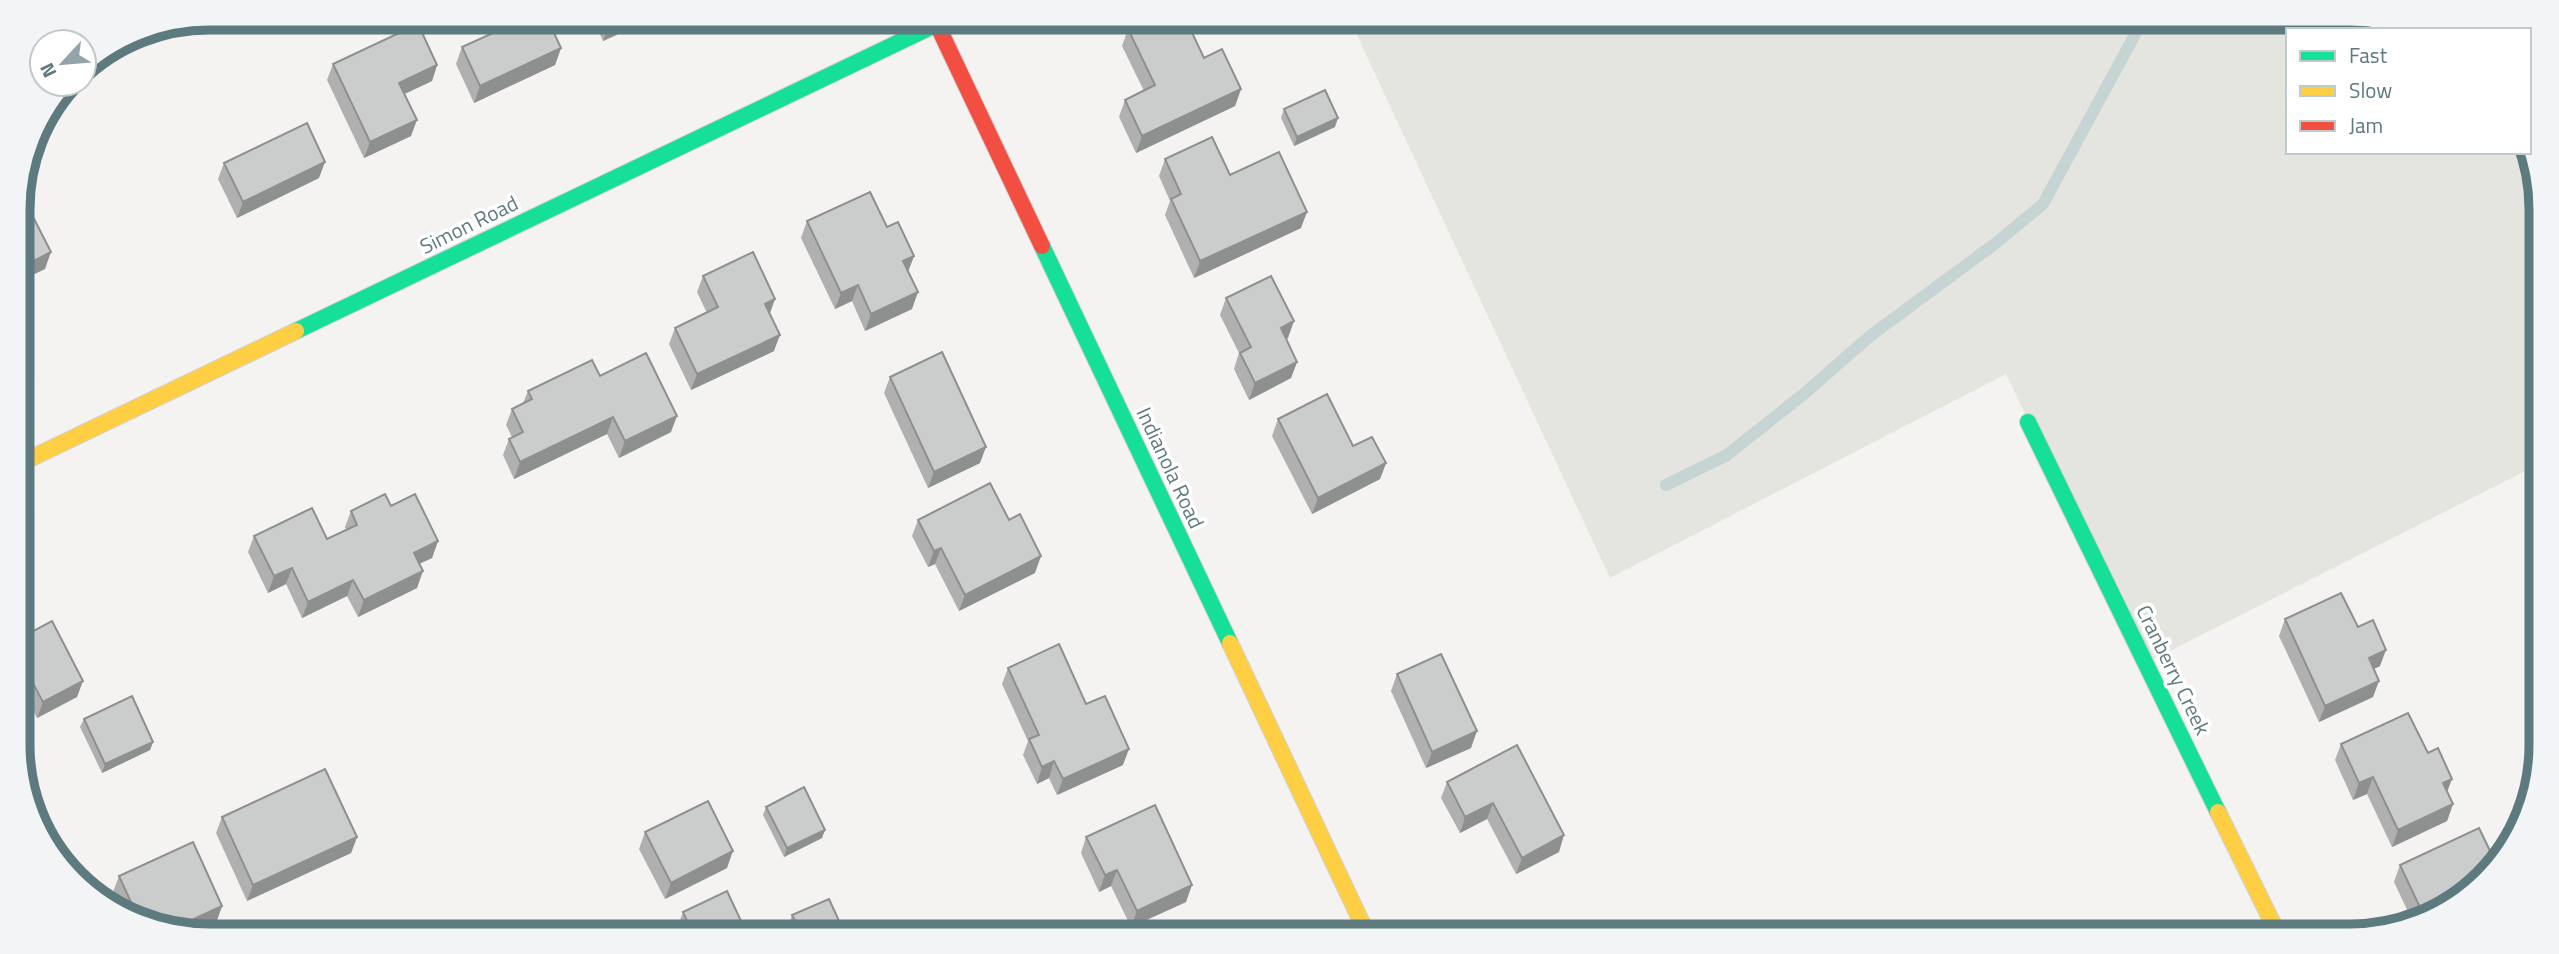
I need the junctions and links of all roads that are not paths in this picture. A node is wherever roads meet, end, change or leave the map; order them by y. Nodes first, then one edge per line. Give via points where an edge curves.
1 (916, 30) edge
2 (939, 30) edge
3 (2028, 422) dead end
4 (30, 459) edge
5 (1362, 924) edge
6 (2273, 924) edge

1 - 4 street, Simon Road
2 - 5 street, Indianola Road
3 - 6 street, Cranberry Creek

